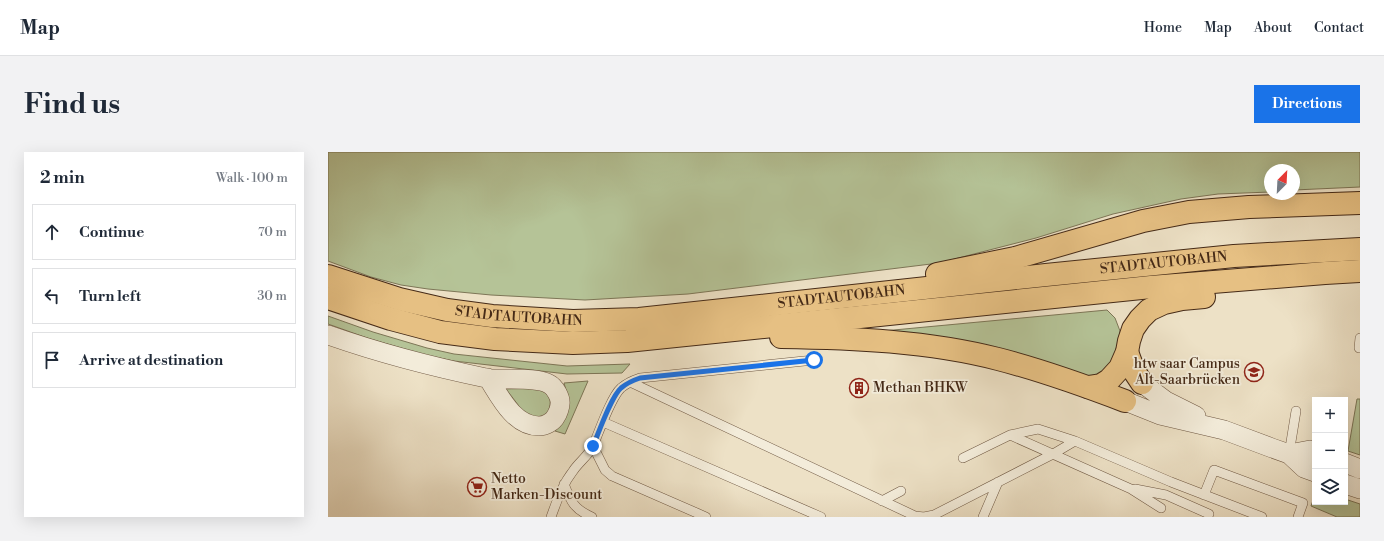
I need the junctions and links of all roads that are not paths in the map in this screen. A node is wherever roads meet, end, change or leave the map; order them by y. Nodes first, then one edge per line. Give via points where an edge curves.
1 (1360, 203) edge
2 (1360, 249) edge
3 (1360, 271) edge
4 (328, 276) edge
5 (1360, 284) edge
6 (328, 298) edge
7 (826, 298) junction
8 (328, 335) edge
9 (676, 336) junction
10 (1360, 338) edge
11 (1359, 348) dead end
12 (1128, 352) junction
13 (814, 360) dead end
14 (488, 378) dead end
15 (630, 382) junction
16 (1142, 383) joint
17 (1088, 387) junction
18 (1125, 401) joint
19 (1296, 411) dead end
20 (603, 422) junction
21 (1224, 430) junction
22 (1010, 435) junction
23 (1075, 441) junction
24 (593, 446) junction
25 (1312, 451) edge
26 (1053, 454) junction
27 (1289, 454) junction
28 (963, 458) dead end
29 (1348, 464) edge
30 (1360, 469) edge
31 (1312, 471) edge
32 (998, 482) junction
33 (564, 484) junction
34 (1348, 485) edge
35 (1131, 489) junction
36 (1360, 489) edge
37 (901, 491) dead end
38 (1204, 495) junction
39 (882, 501) junction
40 (1161, 508) dead end
41 (1209, 514) dead end
42 (551, 517) edge
43 (592, 517) edge
44 (706, 517) edge
45 (821, 517) edge
46 (983, 517) edge
47 (1262, 517) edge
48 (1298, 517) edge

1 - 7 highway via 1189,212 1144,221 1015,258
2 - 7 highway, STADTAUTOBAHN via 1234,256
3 - 9 highway, STADTAUTOBAHN via 1151,287
4 - 7 highway, STADTAUTOBAHN via 399,299 447,310 492,316 573,321 639,318
5 - 12 highway via 1189,298 1164,303 1149,310 1140,319 1133,329
6 - 9 highway, STADTAUTOBAHN via 440,332 495,339 574,343
8 - 14 street via 368,349
9 - 17 highway via 805,337 933,346 997,359
10 - 11 lane
12 - 16 highway via 1134,372
12 - 17 highway via 1120,368 1109,380 1102,385
13 - 15 lane via 640,378
15 - 20 lane via 615,396
15 - 39 lane
16 - 21 street via 1166,401
17 - 18 highway
18 - 21 street via 1160,415
19 - 27 lane
20 - 24 lane
20 - 45 lane
21 - 27 street
22 - 23 lane via 1038,430
22 - 26 lane
22 - 28 lane
23 - 26 lane
23 - 38 lane
24 - 33 lane
24 - 44 lane via 605,470 612,476
25 - 27 street
26 - 32 lane
26 - 35 lane
27 - 31 street via 1304,468
29 - 30 street
32 - 39 lane via 934,516 915,516
32 - 46 lane
33 - 42 lane
33 - 43 lane via 573,504
34 - 36 street
35 - 40 lane
35 - 41 lane via 1166,495
37 - 39 lane
38 - 47 lane
38 - 48 lane via 1214,470 1303,503

